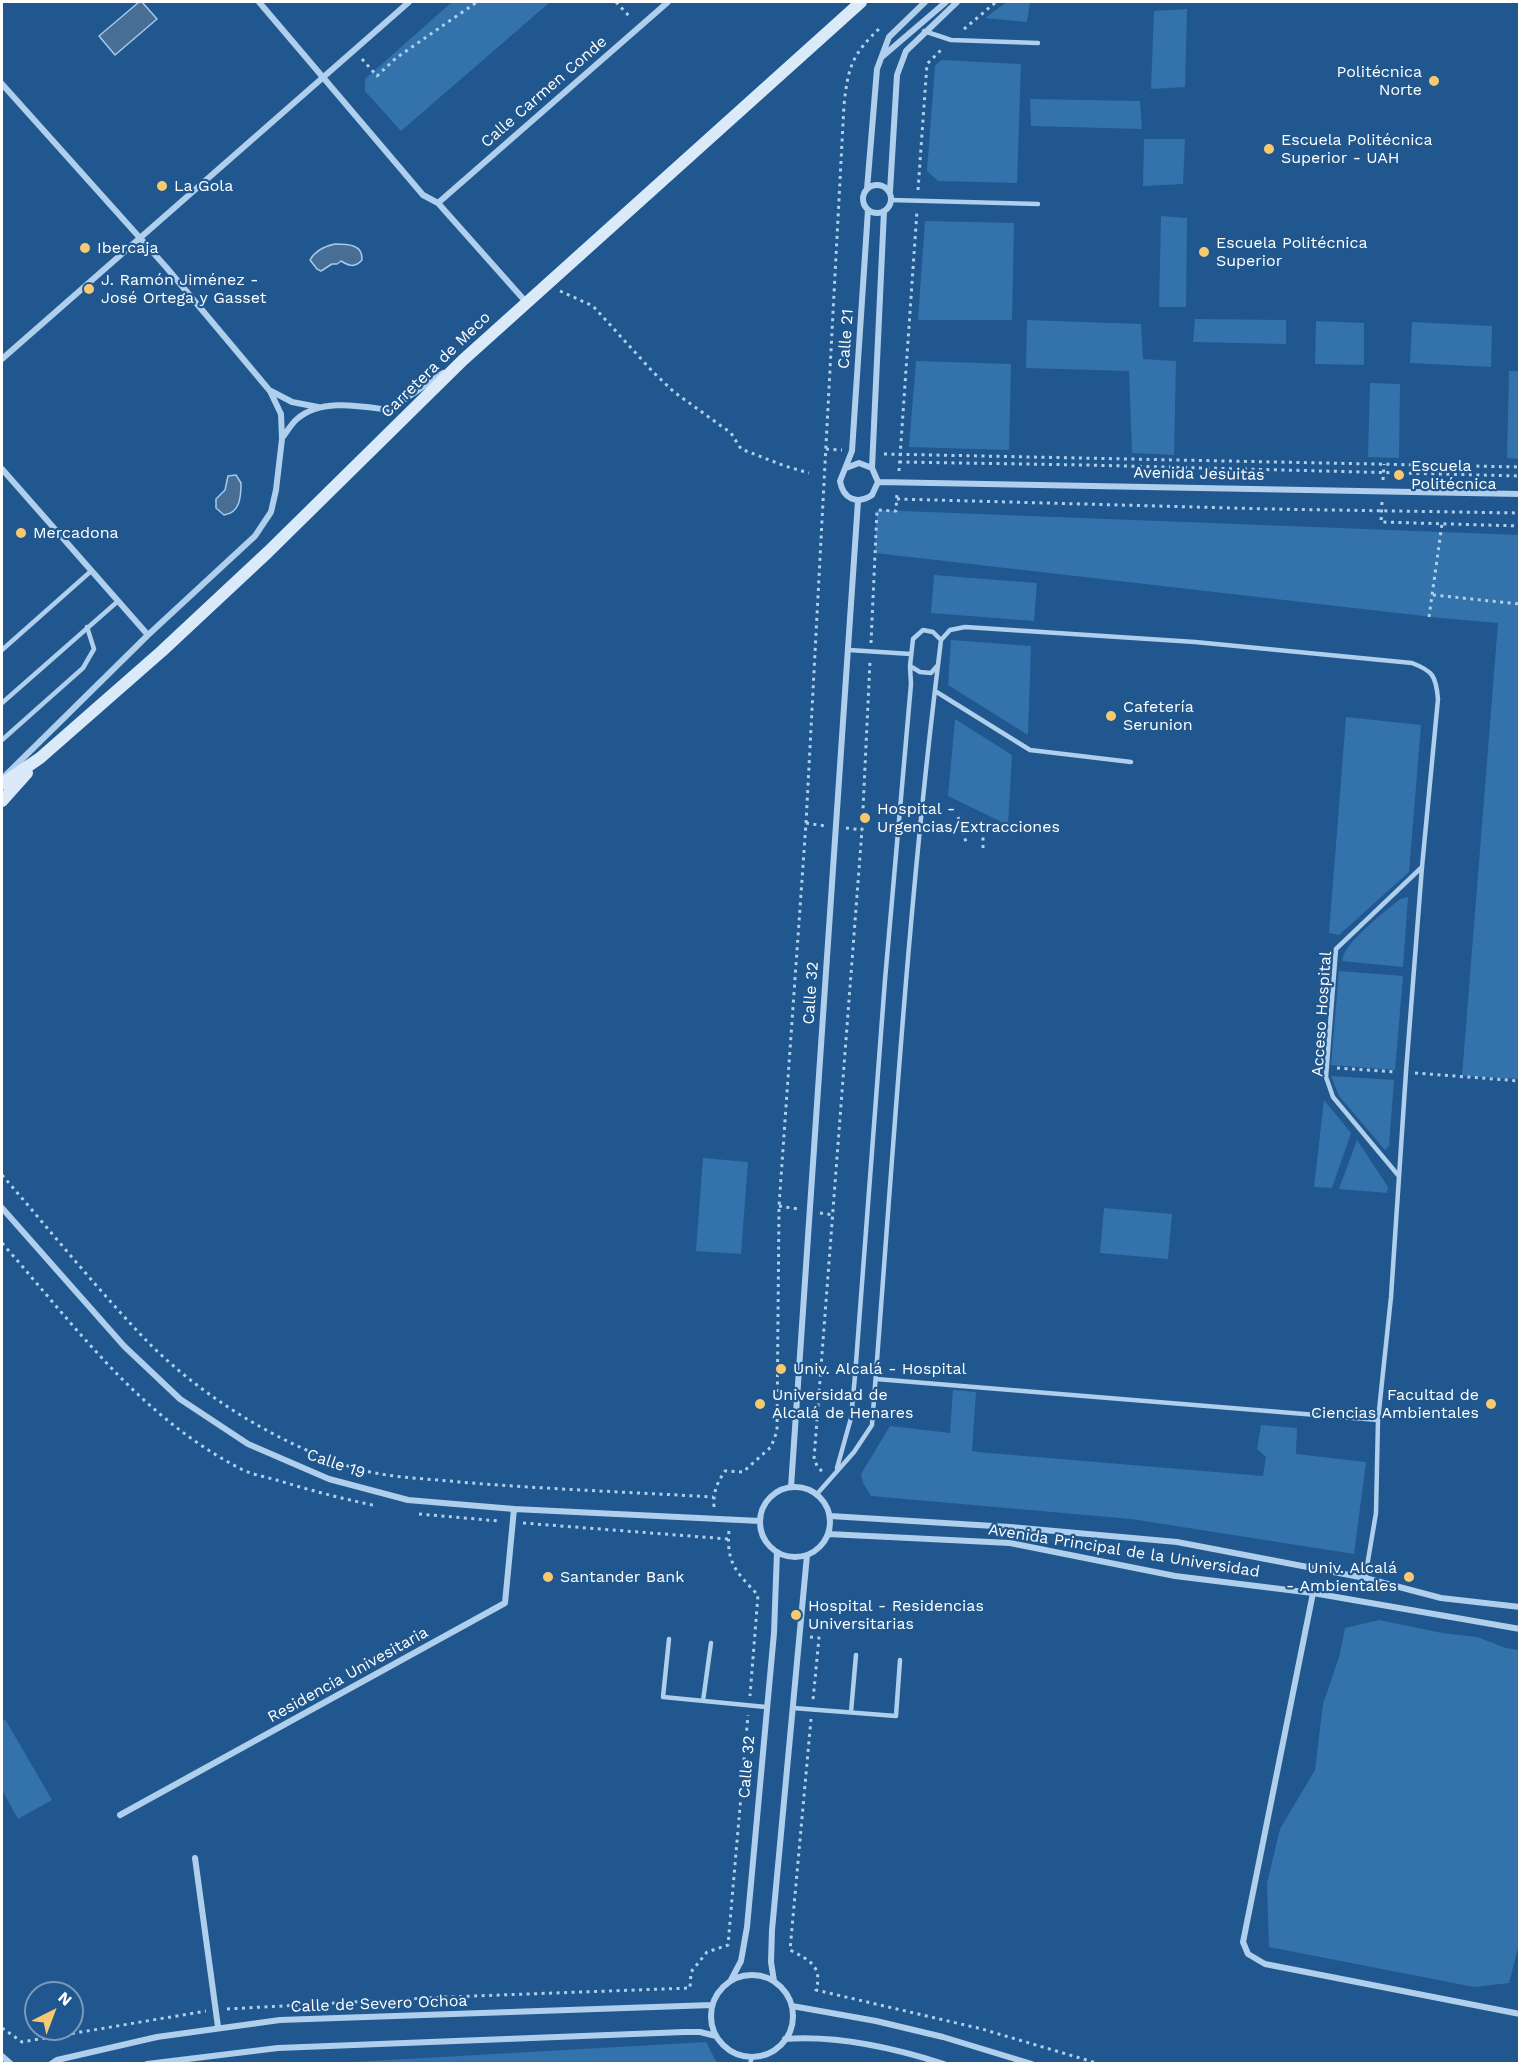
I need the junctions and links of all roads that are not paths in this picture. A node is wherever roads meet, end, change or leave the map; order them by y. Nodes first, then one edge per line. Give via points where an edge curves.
1 (259, 2) edge
2 (409, 2) edge
3 (668, 2) edge
4 (861, 2) edge
5 (924, 2) edge
6 (946, 2) edge
7 (957, 2) edge
8 (924, 31) junction
9 (1038, 43) dead end
10 (881, 58) junction
11 (324, 76) junction
12 (2, 84) edge
13 (867, 189) junction
14 (890, 191) junction
15 (891, 200) junction
16 (438, 203) junction
17 (1038, 204) dead end
18 (868, 210) junction
19 (884, 212) junction
20 (140, 238) junction
21 (526, 302) junction
22 (2, 359) edge
23 (463, 360) junction
24 (270, 391) junction
25 (319, 408) junction
26 (282, 439) junction
27 (846, 468) junction
28 (872, 468) junction
29 (2, 469) edge
30 (878, 482) junction
31 (1520, 494) edge
32 (858, 501) junction
33 (90, 572) junction
34 (117, 602) junction
35 (87, 627) junction
36 (148, 635) junction
37 (941, 640) junction
38 (2, 650) edge
39 (849, 650) junction
40 (911, 654) junction
41 (938, 665) junction
42 (910, 666) junction
43 (935, 691) junction
44 (2, 702) edge
45 (2, 740) edge
46 (40, 758) junction
47 (1131, 762) dead end
48 (2, 782) edge
49 (2, 801) edge
50 (1422, 867) junction
51 (1398, 1174) junction
52 (2, 1208) edge
53 (876, 1379) junction
54 (1378, 1420) junction
55 (836, 1470) junction
56 (791, 1487) junction
57 (817, 1494) junction
58 (514, 1509) junction
59 (830, 1516) junction
60 (760, 1521) junction
61 (828, 1534) junction
62 (777, 1552) junction
63 (807, 1555) junction
64 (1365, 1578) junction
65 (1313, 1593) junction
66 (1520, 1607) edge
67 (1520, 1629) edge
68 (669, 1639) dead end
69 (711, 1643) dead end
70 (856, 1655) dead end
71 (900, 1660) dead end
72 (703, 1701) junction
73 (766, 1707) junction
74 (793, 1708) junction
75 (851, 1712) junction
76 (120, 1815) dead end
77 (195, 1858) dead end
78 (731, 1980) junction
79 (774, 1981) junction
80 (712, 2005) junction
81 (792, 2006) junction
82 (1520, 2014) edge
83 (218, 2027) junction
84 (716, 2036) junction
85 (785, 2039) junction
86 (2, 2056) edge
87 (751, 2060) edge
88 (11, 2064) edge
89 (51, 2064) edge
90 (147, 2064) edge
91 (944, 2064) edge
92 (1032, 2064) edge

1 - 11 street
2 - 11 street
3 - 16 street, Calle Carmen Conde
4 - 21 street, Carretera de Meco
5 - 10 street via 889,37
6 - 10 street
7 - 8 street
8 - 9 lane via 951,40
8 - 14 street via 906,51 897,75
10 - 13 street
11 - 16 street via 423,195
11 - 20 street
12 - 20 street
13 - 14 street via 879,184
13 - 18 street via 863,196
14 - 15 street
15 - 17 lane
15 - 19 street
16 - 21 street
18 - 19 street
18 - 27 street, Calle 21 via 852,451
19 - 28 street, Calle 21
20 - 22 street
20 - 24 street
21 - 23 street, Carretera de Meco
23 - 25 street via 389,410 354,405
23 - 46 street, Carretera de Meco via 260,560
24 - 25 street via 292,402
24 - 26 street via 281,414
25 - 26 street via 297,419
26 - 36 street via 271,512 255,536
27 - 28 street via 859,463
27 - 32 street via 841,488 845,495
28 - 30 street
29 - 33 street
30 - 31 street, Avenida Jesuitas
30 - 32 street via 872,495
32 - 39 street, Calle 32
33 - 34 street
33 - 38 lane
34 - 35 lane
34 - 36 street
35 - 44 lane
35 - 45 lane via 94,649 83,668
36 - 48 street
37 - 40 lane via 933,632 923,630 913,639
37 - 41 lane
37 - 50 lane via 950,630 965,627 1195,642 1412,663 1427,669 1437,681 1438,699
39 - 40 lane
39 - 56 street, Calle 32
40 - 42 lane
41 - 42 lane via 931,673
41 - 43 lane
42 - 55 lane via 853,1397
43 - 47 lane via 1030,750
43 - 53 lane via 906,983
46 - 48 street, Carretera de Meco
46 - 49 street, Carretera de Meco
50 - 51 lane
50 - 51 lane, Acceso Hospital via 1336,949 1326,1067 1333,1097
51 - 54 lane
52 - 58 street, Calle 19 via 124,1346 180,1399 248,1444 329,1479 408,1500
53 - 54 lane
53 - 55 lane via 872,1425
54 - 64 lane via 1376,1513
55 - 57 lane
56 - 57 street
56 - 60 street via 766,1502
57 - 59 street
58 - 60 street, Calle 19
58 - 76 street, Residencia Univesitaria via 505,1603
59 - 61 street
59 - 64 street, Avenida Principal de la Universidad via 1177,1542
60 - 62 street via 764,1539
61 - 63 street
61 - 65 street, Avenida Principal de la Universidad via 1010,1543 1175,1576
62 - 63 street
62 - 73 street, Calle 32
63 - 74 street
64 - 66 street, Avenida Principal de la Universidad via 1441,1598
65 - 67 street, Avenida Principal de la Universidad
65 - 82 street via 1243,1942 1248,1954 1265,1964
68 - 72 lane via 663,1697
69 - 72 lane
70 - 75 lane
71 - 75 lane via 896,1716
72 - 73 lane
73 - 78 street, Calle 32 via 747,1927 741,1961
74 - 75 lane
74 - 79 street via 772,1930
77 - 83 street
78 - 79 street via 753,1975
78 - 80 street
79 - 81 street
80 - 83 street, Calle de Severo Ochoa via 280,2020
80 - 84 street
81 - 85 street via 793,2017
81 - 92 street via 943,2037
83 - 89 street, Calle de Severo Ochoa via 157,2037
84 - 87 street via 730,2051
84 - 90 street via 684,2032 278,2048
85 - 87 street via 776,2049
85 - 91 street via 813,2038 871,2046
86 - 88 street

